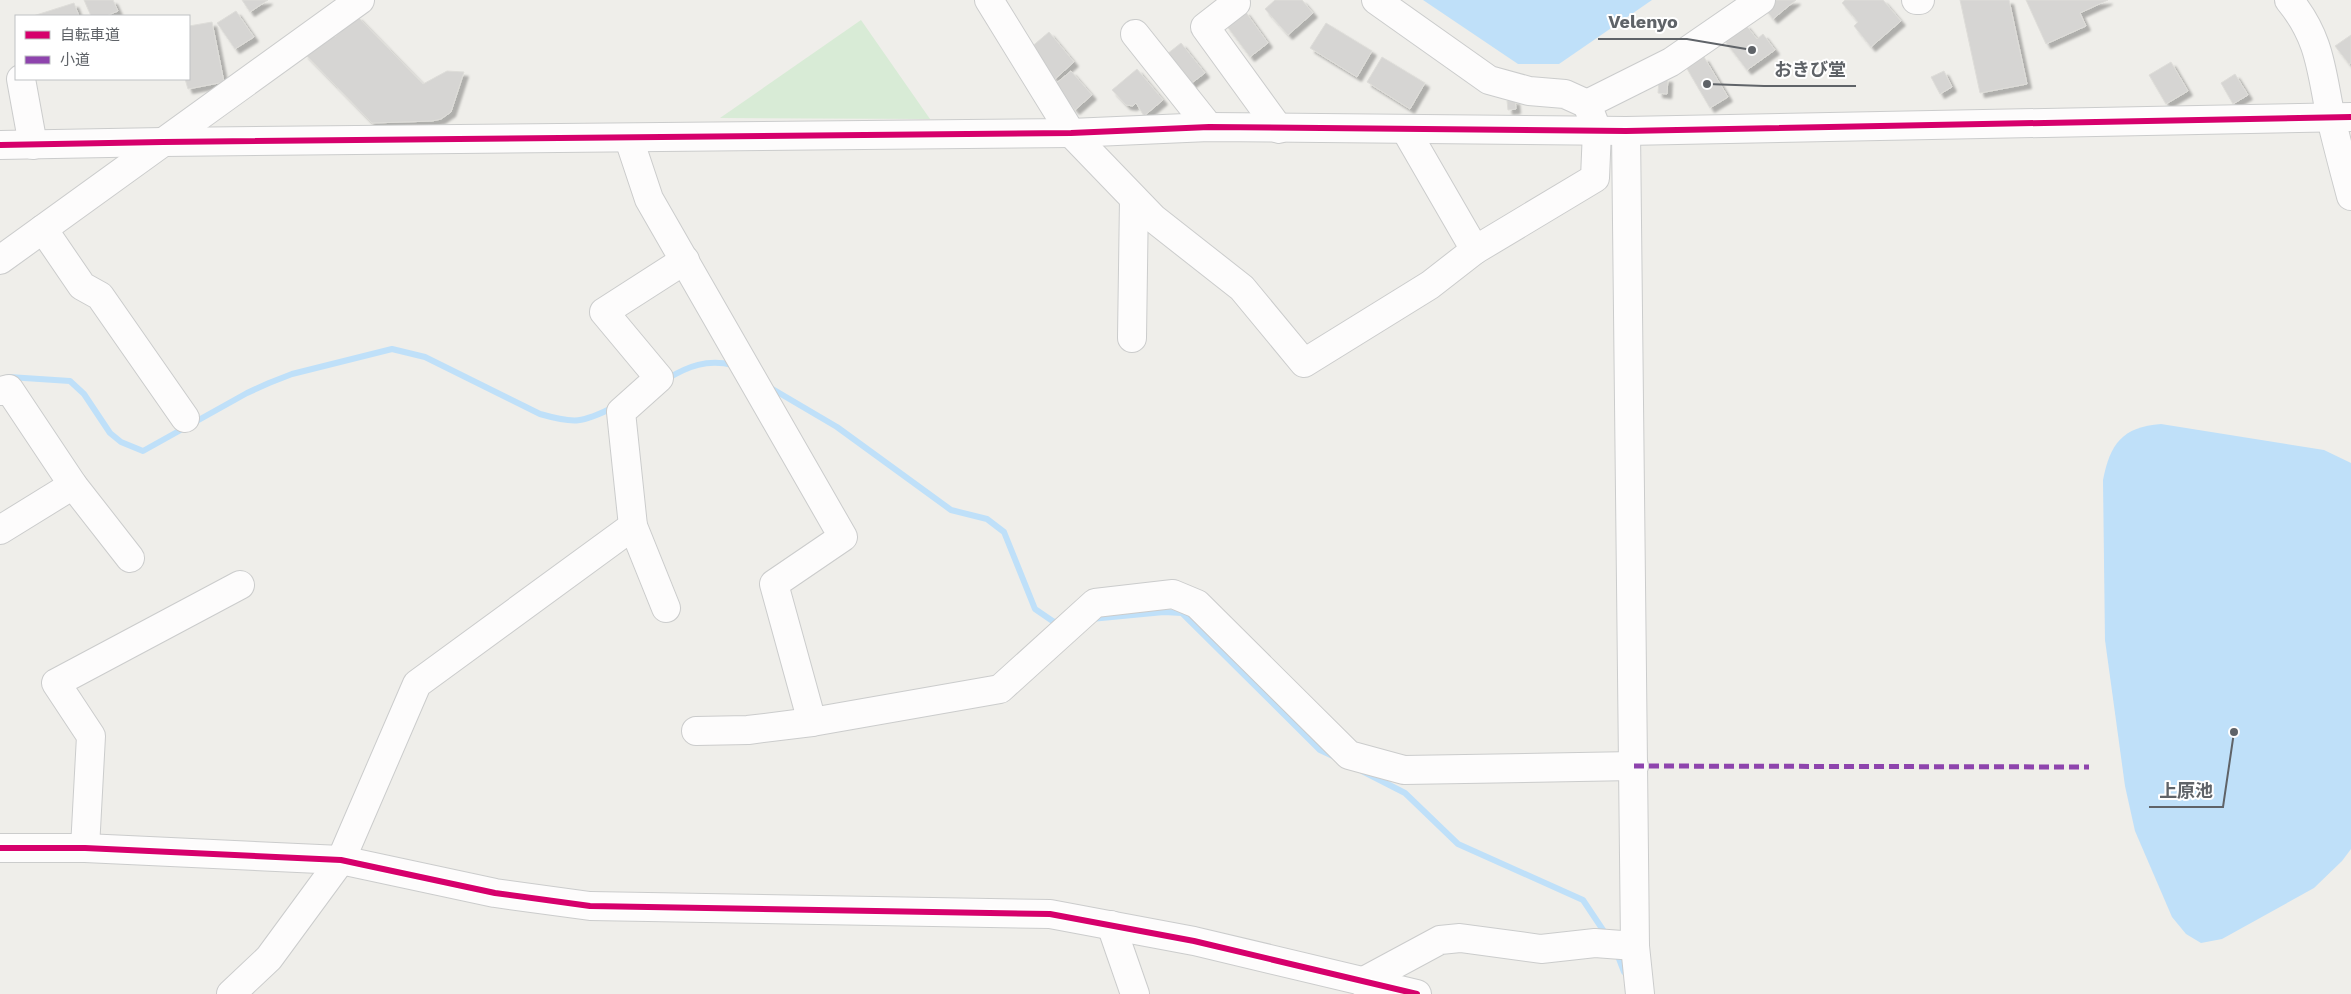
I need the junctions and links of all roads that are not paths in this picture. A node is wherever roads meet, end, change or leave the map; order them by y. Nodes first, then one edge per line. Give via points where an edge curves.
1 (360, 0) edge
2 (989, 0) edge
3 (1233, 0) edge
4 (1376, 0) edge
5 (1761, 0) edge
6 (2289, 0) edge
7 (1135, 34) dead end
8 (22, 80) edge
9 (1587, 104) junction
10 (2341, 117) edge
11 (1209, 127) junction
12 (1278, 129) junction
13 (1405, 129) junction
14 (1597, 130) junction
15 (1626, 131) junction
16 (1070, 133) junction
17 (629, 139) junction
18 (164, 142) junction
19 (0, 145) edge
20 (33, 145) junction
21 (2351, 196) edge
22 (1134, 199) junction
23 (43, 229) junction
24 (1475, 250) junction
25 (0, 260) edge
26 (685, 260) junction
27 (1132, 338) dead end
28 (0, 390) edge
29 (185, 418) dead end
30 (73, 485) junction
31 (633, 526) junction
32 (0, 530) edge
33 (130, 558) dead end
34 (240, 585) dead end
35 (666, 608) dead end
36 (812, 722) junction
37 (696, 731) dead end
38 (1634, 766) junction
39 (0, 848) edge
40 (85, 848) junction
41 (341, 860) junction
42 (1111, 925) junction
43 (1635, 946) junction
44 (1362, 982) junction
45 (231, 994) edge
46 (1135, 994) edge
47 (1417, 994) edge
48 (1640, 994) edge

1 - 18 street
2 - 16 street
3 - 12 street via 1236,3 1205,27
4 - 9 street via 1489,80 1529,91 1564,94
5 - 9 street via 1671,62
6 - 10 street via 2307,24
7 - 11 street
8 - 20 street
9 - 14 street
10 - 15 street
10 - 21 street
11 - 12 street
11 - 16 street
12 - 13 street
13 - 14 street
13 - 24 street
14 - 15 street
14 - 24 street via 1596,178
15 - 38 street
16 - 17 street
16 - 22 street
17 - 18 street
17 - 26 street via 649,198
18 - 20 street
18 - 23 street
19 - 20 street
22 - 24 street via 1153,218 1242,288 1304,364 1430,285
22 - 27 street
23 - 25 street
23 - 29 street via 82,286 100,296
26 - 31 street via 604,312 659,378 622,412
26 - 36 street via 843,537 774,584
28 - 30 street via 9,390
30 - 32 street
30 - 33 street
31 - 35 street
31 - 41 street via 417,684
34 - 40 street via 56,683 91,736
36 - 37 street via 748,730
36 - 38 street via 1000,689 1095,603 1173,594 1197,604 1349,754 1404,770
38 - 43 street
39 - 40 street
40 - 41 street
41 - 42 street via 495,893 590,906 1050,914
41 - 45 street via 269,958
42 - 44 street via 1194,941
42 - 46 street
43 - 44 street via 1595,943 1541,949 1460,938 1440,940
43 - 48 street
44 - 47 street

